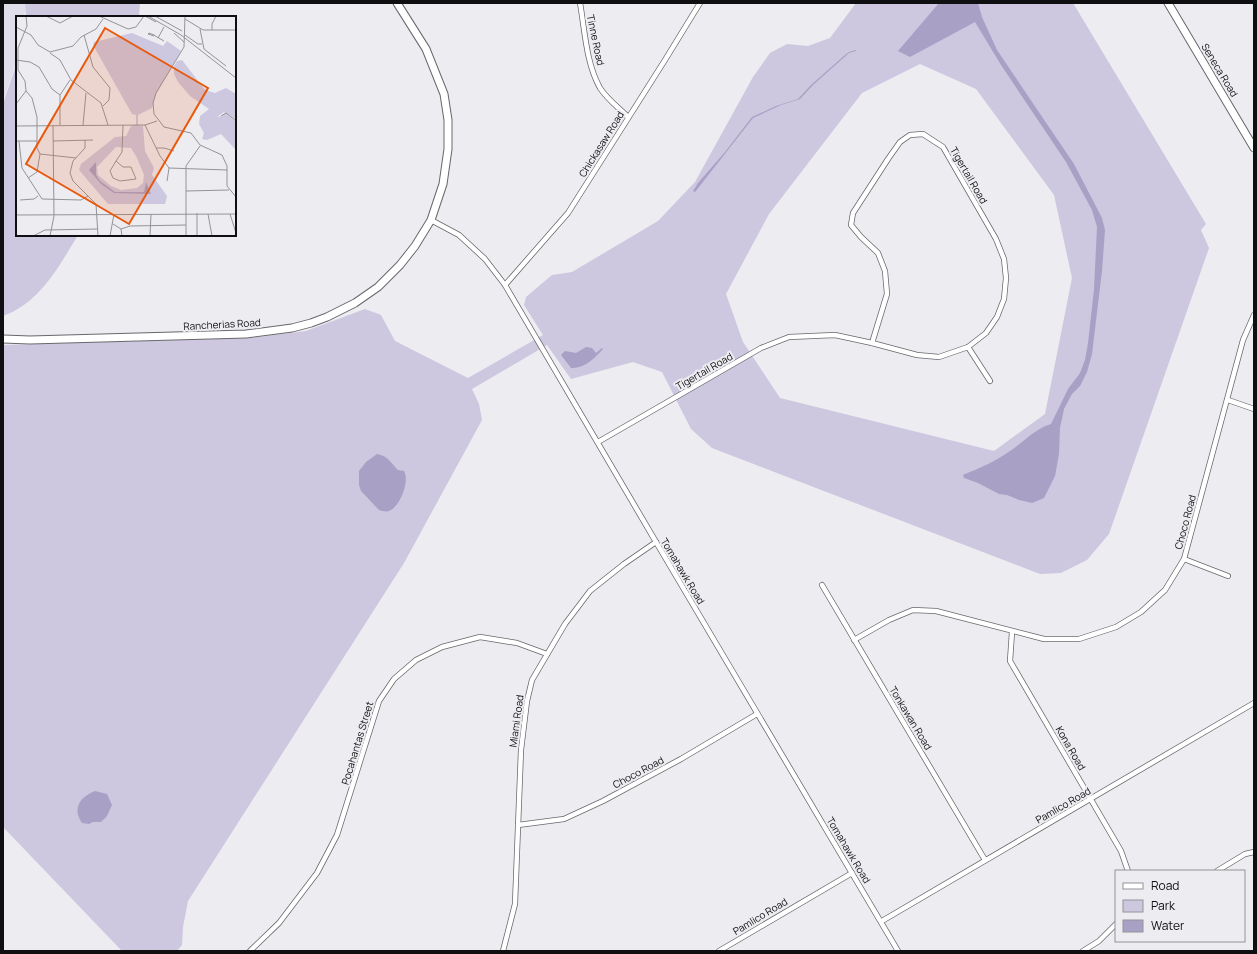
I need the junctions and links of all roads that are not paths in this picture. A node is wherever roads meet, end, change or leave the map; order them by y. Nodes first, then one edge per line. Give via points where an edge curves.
1 (397, 3) edge
2 (580, 3) edge
3 (700, 3) edge
4 (1168, 3) edge
5 (628, 117) junction
6 (1253, 143) edge
7 (431, 220) junction
8 (505, 284) junction
9 (1254, 315) edge
10 (3, 339) edge
11 (872, 343) junction
12 (968, 347) junction
13 (990, 381) dead end
14 (1228, 400) junction
15 (1254, 409) edge
16 (598, 442) junction
17 (656, 542) junction
18 (1184, 560) junction
19 (1228, 576) dead end
20 (822, 585) dead end
21 (1012, 632) junction
22 (854, 640) junction
23 (547, 654) junction
24 (1254, 704) edge
25 (757, 714) junction
26 (1090, 800) junction
27 (518, 825) junction
28 (1254, 852) edge
29 (985, 860) junction
30 (1128, 870) edge
31 (1219, 870) edge
32 (852, 873) junction
33 (882, 921) junction
34 (1115, 925) edge
35 (250, 951) edge
36 (503, 951) edge
37 (719, 951) edge
38 (898, 951) edge
39 (1083, 951) edge

1 - 7 street, Rancherias Road via 426,49 444,94 448,120 448,149 443,184
2 - 5 street, Tinne Road via 590,64 601,88
3 - 5 street, Chickasaw Road
4 - 6 street, Seneca Road
5 - 8 street, Chickasaw Road via 568,213
7 - 8 street, Tomahawk Road via 459,235 486,259
7 - 10 street, Rancherias Road via 404,260 378,287 356,303 311,323 246,334
8 - 16 street, Tomahawk Road
9 - 14 street, Choco Road via 1243,340
11 - 12 street, Tigertail Road via 917,355 939,357
11 - 12 street, Tigertail Road via 887,294 885,272 878,253 851,225 853,213 900,142 910,135 923,134 943,147 996,239 1004,259 1004,299 997,317 986,333
11 - 16 street, Tigertail Road via 835,335 789,337 761,348
12 - 13 street
14 - 15 street
14 - 18 street, Choco Road
16 - 17 street, Tomahawk Road
17 - 23 street, Miami Road via 590,591 565,624
17 - 25 street, Tomahawk Road
18 - 19 street
18 - 21 street, Choco Road via 1165,590 1141,612 1116,627 1079,639 1044,639
20 - 22 street, Tonkawan Road
21 - 22 street, Choco Road via 936,611 914,610 889,620
21 - 26 street, Kona Road via 1010,661
22 - 29 street, Tonkawan Road
23 - 27 street, Miami Road via 532,680 527,702 521,750
23 - 35 street, Pocahantas Street via 517,643 480,637 442,646 416,660 394,679 379,701 337,836 317,873 279,923
24 - 26 street, Pamlico Road
25 - 27 street, Choco Road via 603,801 564,819
25 - 32 street, Tomahawk Road
26 - 29 street, Pamlico Road
26 - 30 street, Kona Road via 1121,851
27 - 36 street, Miami Road via 515,904
28 - 31 street via 1245,854
29 - 33 street, Pamlico Road
32 - 33 street, Tomahawk Road
32 - 37 street, Pamlico Road
33 - 38 street, Tomahawk Road
34 - 39 street via 1099,941

